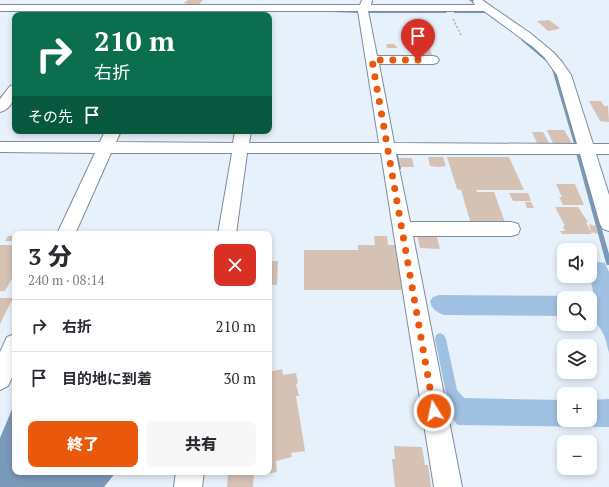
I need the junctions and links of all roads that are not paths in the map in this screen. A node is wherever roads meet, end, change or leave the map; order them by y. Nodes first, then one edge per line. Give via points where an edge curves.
1 (113, 0) edge
2 (178, 0) edge
3 (476, 0) edge
4 (365, 4) edge
5 (0, 8) edge
6 (104, 8) junction
7 (264, 8) edge
8 (488, 8) junction
9 (73, 12) edge
10 (167, 12) edge
11 (372, 60) junction
12 (433, 60) dead end
13 (12, 92) edge
14 (0, 108) edge
15 (112, 134) edge
16 (241, 139) edge
17 (0, 147) edge
18 (105, 147) junction
19 (388, 148) junction
20 (586, 149) junction
21 (609, 149) edge
22 (609, 224) edge
23 (402, 229) junction
24 (511, 229) dead end
25 (67, 231) edge
26 (227, 231) edge
27 (12, 352) edge
28 (0, 378) edge
29 (190, 475) edge
30 (188, 487) edge
31 (448, 487) edge

1 - 6 street
2 - 10 street
3 - 8 street
4 - 7 street
4 - 8 street via 449,9
4 - 11 street
5 - 9 street
6 - 9 street
6 - 10 street
7 - 10 street
8 - 20 street via 543,50 560,68
11 - 12 street
11 - 19 street
13 - 14 street
15 - 18 street
16 - 18 street
16 - 19 street
16 - 26 street
17 - 18 street
18 - 25 street
19 - 20 street
19 - 23 street
20 - 21 street
20 - 22 street
23 - 24 street
23 - 31 street
27 - 28 street
29 - 30 street

